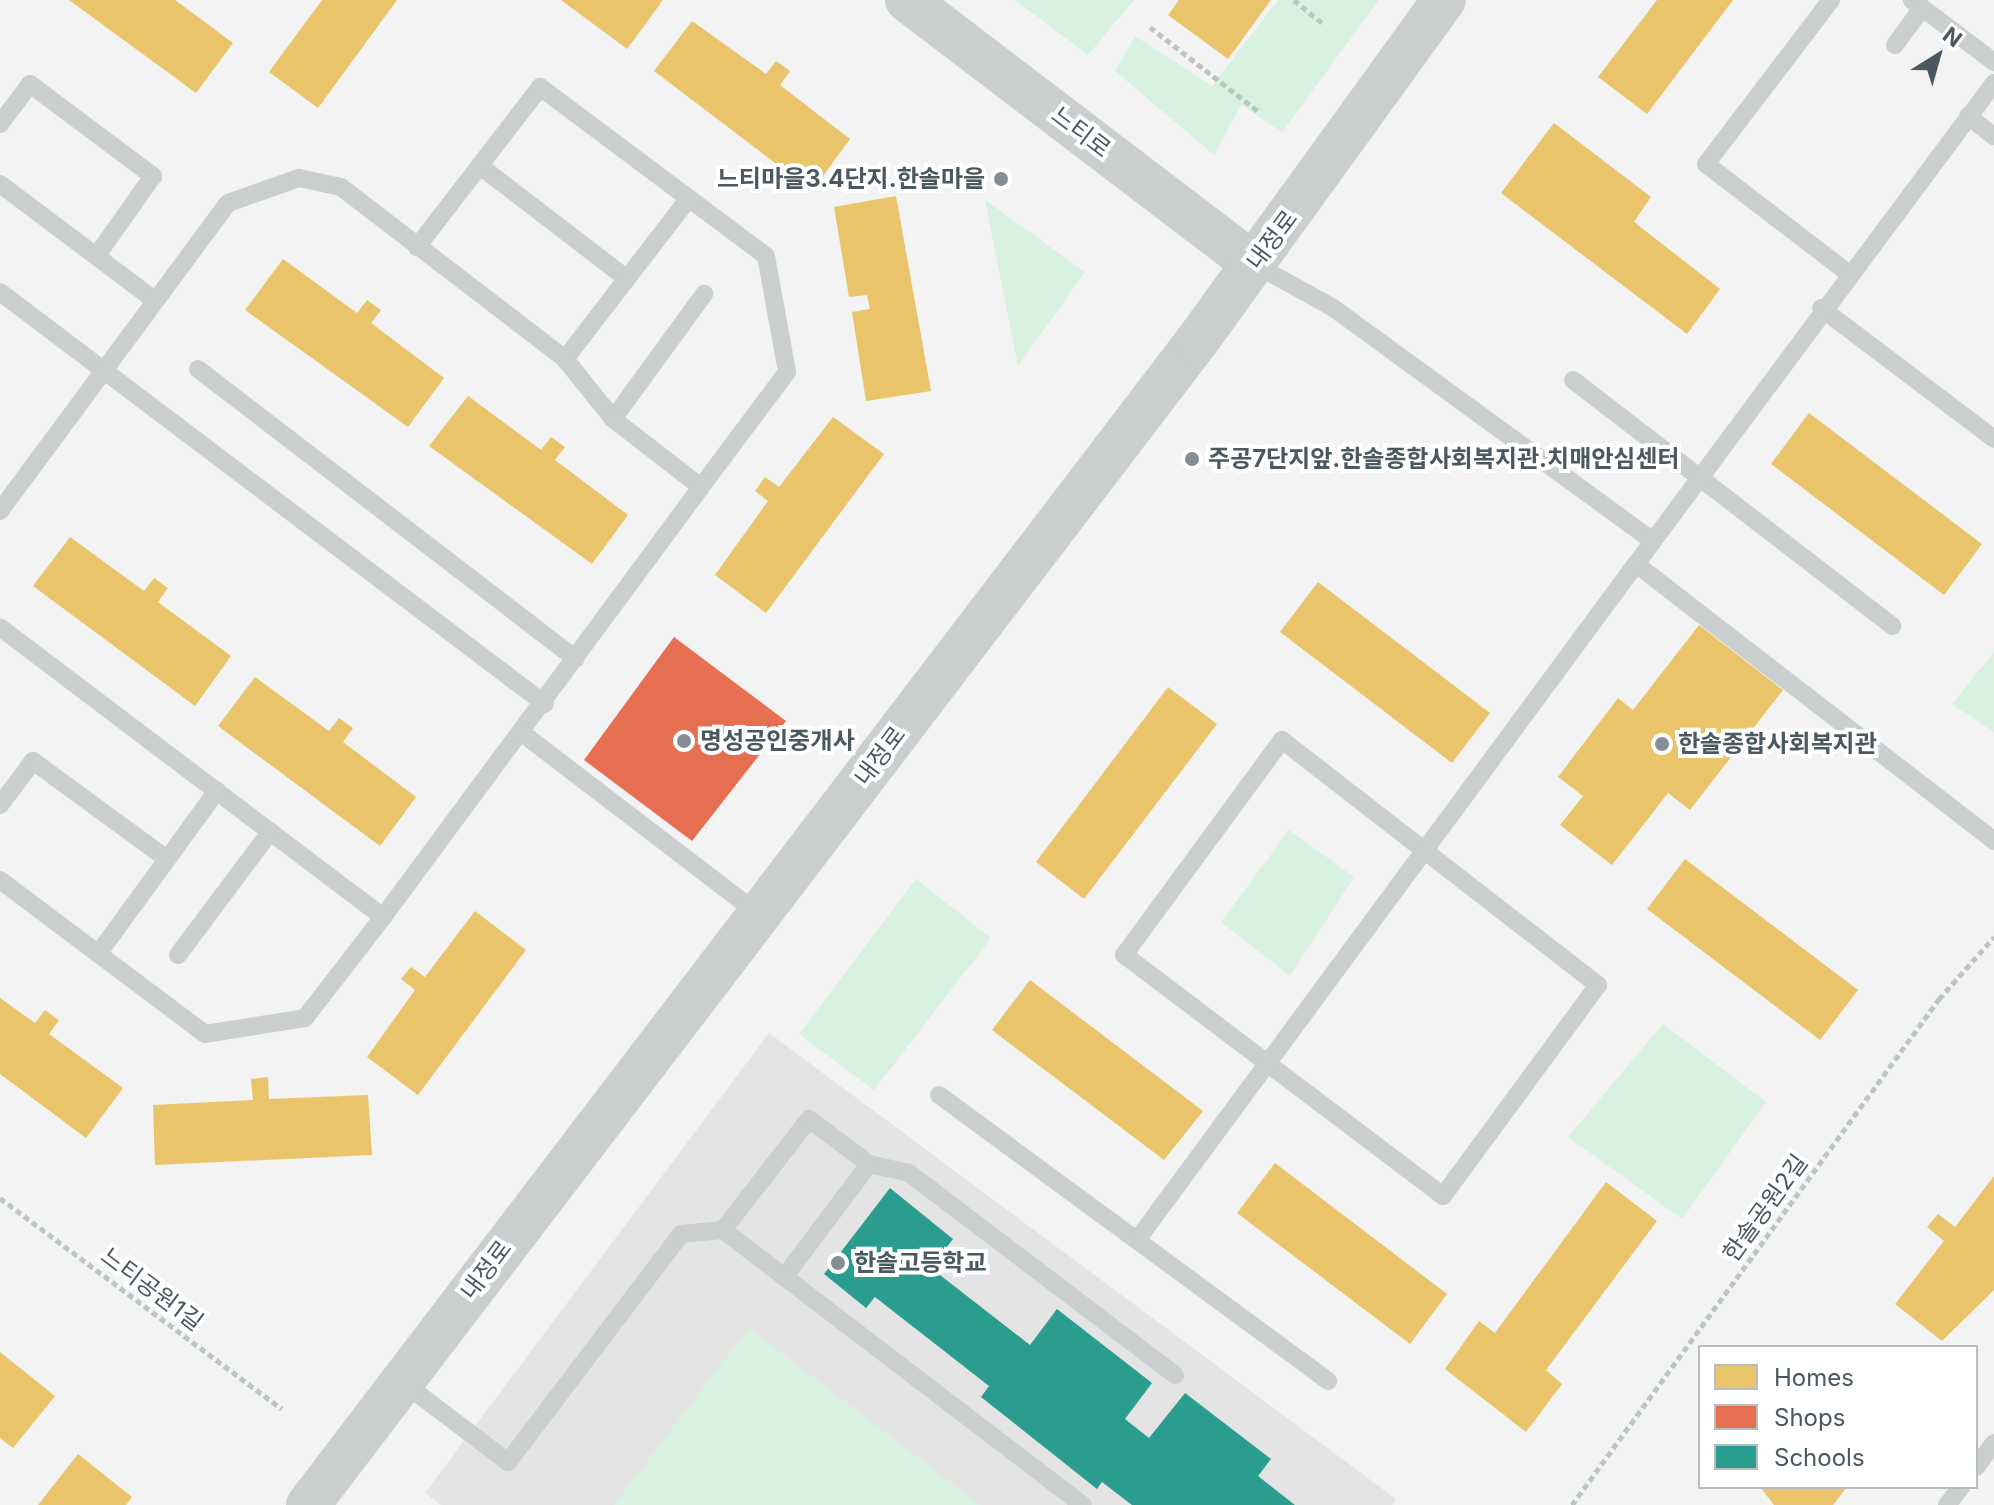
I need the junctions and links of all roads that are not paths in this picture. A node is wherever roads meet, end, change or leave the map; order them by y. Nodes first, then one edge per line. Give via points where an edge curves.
1 (907, 0) edge
2 (1444, 0) edge
3 (1831, 0) edge
4 (1917, 4) edge
5 (1895, 45) dead end
6 (1994, 62) edge
7 (1994, 83) edge
8 (1968, 116) junction
9 (0, 124) edge
10 (1994, 136) edge
11 (480, 166) junction
12 (0, 184) edge
13 (689, 198) junction
14 (417, 247) junction
15 (97, 255) junction
16 (1254, 264) junction
17 (1848, 273) junction
18 (627, 279) junction
19 (0, 292) edge
20 (704, 294) dead end
21 (153, 299) junction
22 (1821, 308) junction
23 (565, 359) junction
24 (198, 369) dead end
25 (104, 370) junction
26 (1573, 380) dead end
27 (613, 419) junction
28 (1994, 439) edge
29 (1701, 477) junction
30 (701, 487) junction
31 (0, 511) edge
32 (1653, 541) junction
33 (1636, 564) junction
34 (1892, 626) dead end
35 (2, 632) edge
36 (576, 659) junction
37 (545, 704) junction
38 (522, 733) junction
39 (217, 791) junction
40 (0, 805) edge
41 (270, 832) junction
42 (1994, 841) edge
43 (1426, 849) junction
44 (167, 859) junction
45 (0, 880) edge
46 (759, 914) junction
47 (383, 917) junction
48 (98, 954) junction
49 (178, 955) dead end
50 (1267, 1064) junction
51 (939, 1095) dead end
52 (869, 1164) junction
53 (723, 1230) junction
54 (1137, 1240) junction
55 (785, 1276) junction
56 (1175, 1375) dead end
57 (401, 1381) junction
58 (1328, 1381) dead end
59 (1994, 1443) edge
60 (1978, 1464) edge
61 (1959, 1489) edge
62 (308, 1505) edge
63 (1083, 1505) edge
64 (1947, 1505) edge

1 - 16 street, 느티로
2 - 16 street, 내정로
3 - 17 lane via 1706,164
4 - 5 lane
4 - 6 lane
7 - 8 lane
8 - 10 lane
8 - 17 lane
9 - 15 lane via 30,84 153,176
11 - 13 lane via 540,87
11 - 14 lane
11 - 18 lane
12 - 15 lane
13 - 18 lane
13 - 30 lane via 766,256 787,372
14 - 21 lane via 341,187 299,178 228,203
14 - 23 lane
15 - 21 lane
16 - 32 lane via 1332,307
16 - 46 street, 내정로
17 - 22 lane
18 - 23 lane
19 - 25 lane
20 - 27 lane
21 - 25 lane
22 - 28 lane
22 - 29 lane
23 - 27 lane
24 - 36 lane
25 - 31 lane
25 - 37 lane
26 - 29 lane
27 - 30 lane
29 - 32 lane
29 - 34 lane
30 - 36 lane
32 - 33 lane
33 - 42 lane
33 - 43 lane
35 - 39 lane
36 - 37 lane
37 - 38 lane
38 - 46 lane
38 - 47 lane
39 - 41 lane
39 - 44 lane
40 - 44 lane via 33,761
41 - 47 lane
41 - 49 lane
43 - 50 lane
43 - 50 lane via 1282,740 1272,753 1124,955
43 - 50 lane via 1598,985 1443,1196
44 - 48 lane
45 - 48 lane
46 - 57 street, 내정로
47 - 48 lane via 305,1018 205,1034
50 - 54 lane
51 - 54 lane
52 - 53 lane via 809,1119
52 - 55 lane
52 - 56 lane via 909,1173
53 - 55 lane
53 - 57 lane via 681,1234 508,1462
54 - 58 lane
55 - 63 lane
57 - 62 street, 내정로
59 - 60 lane
61 - 64 lane

